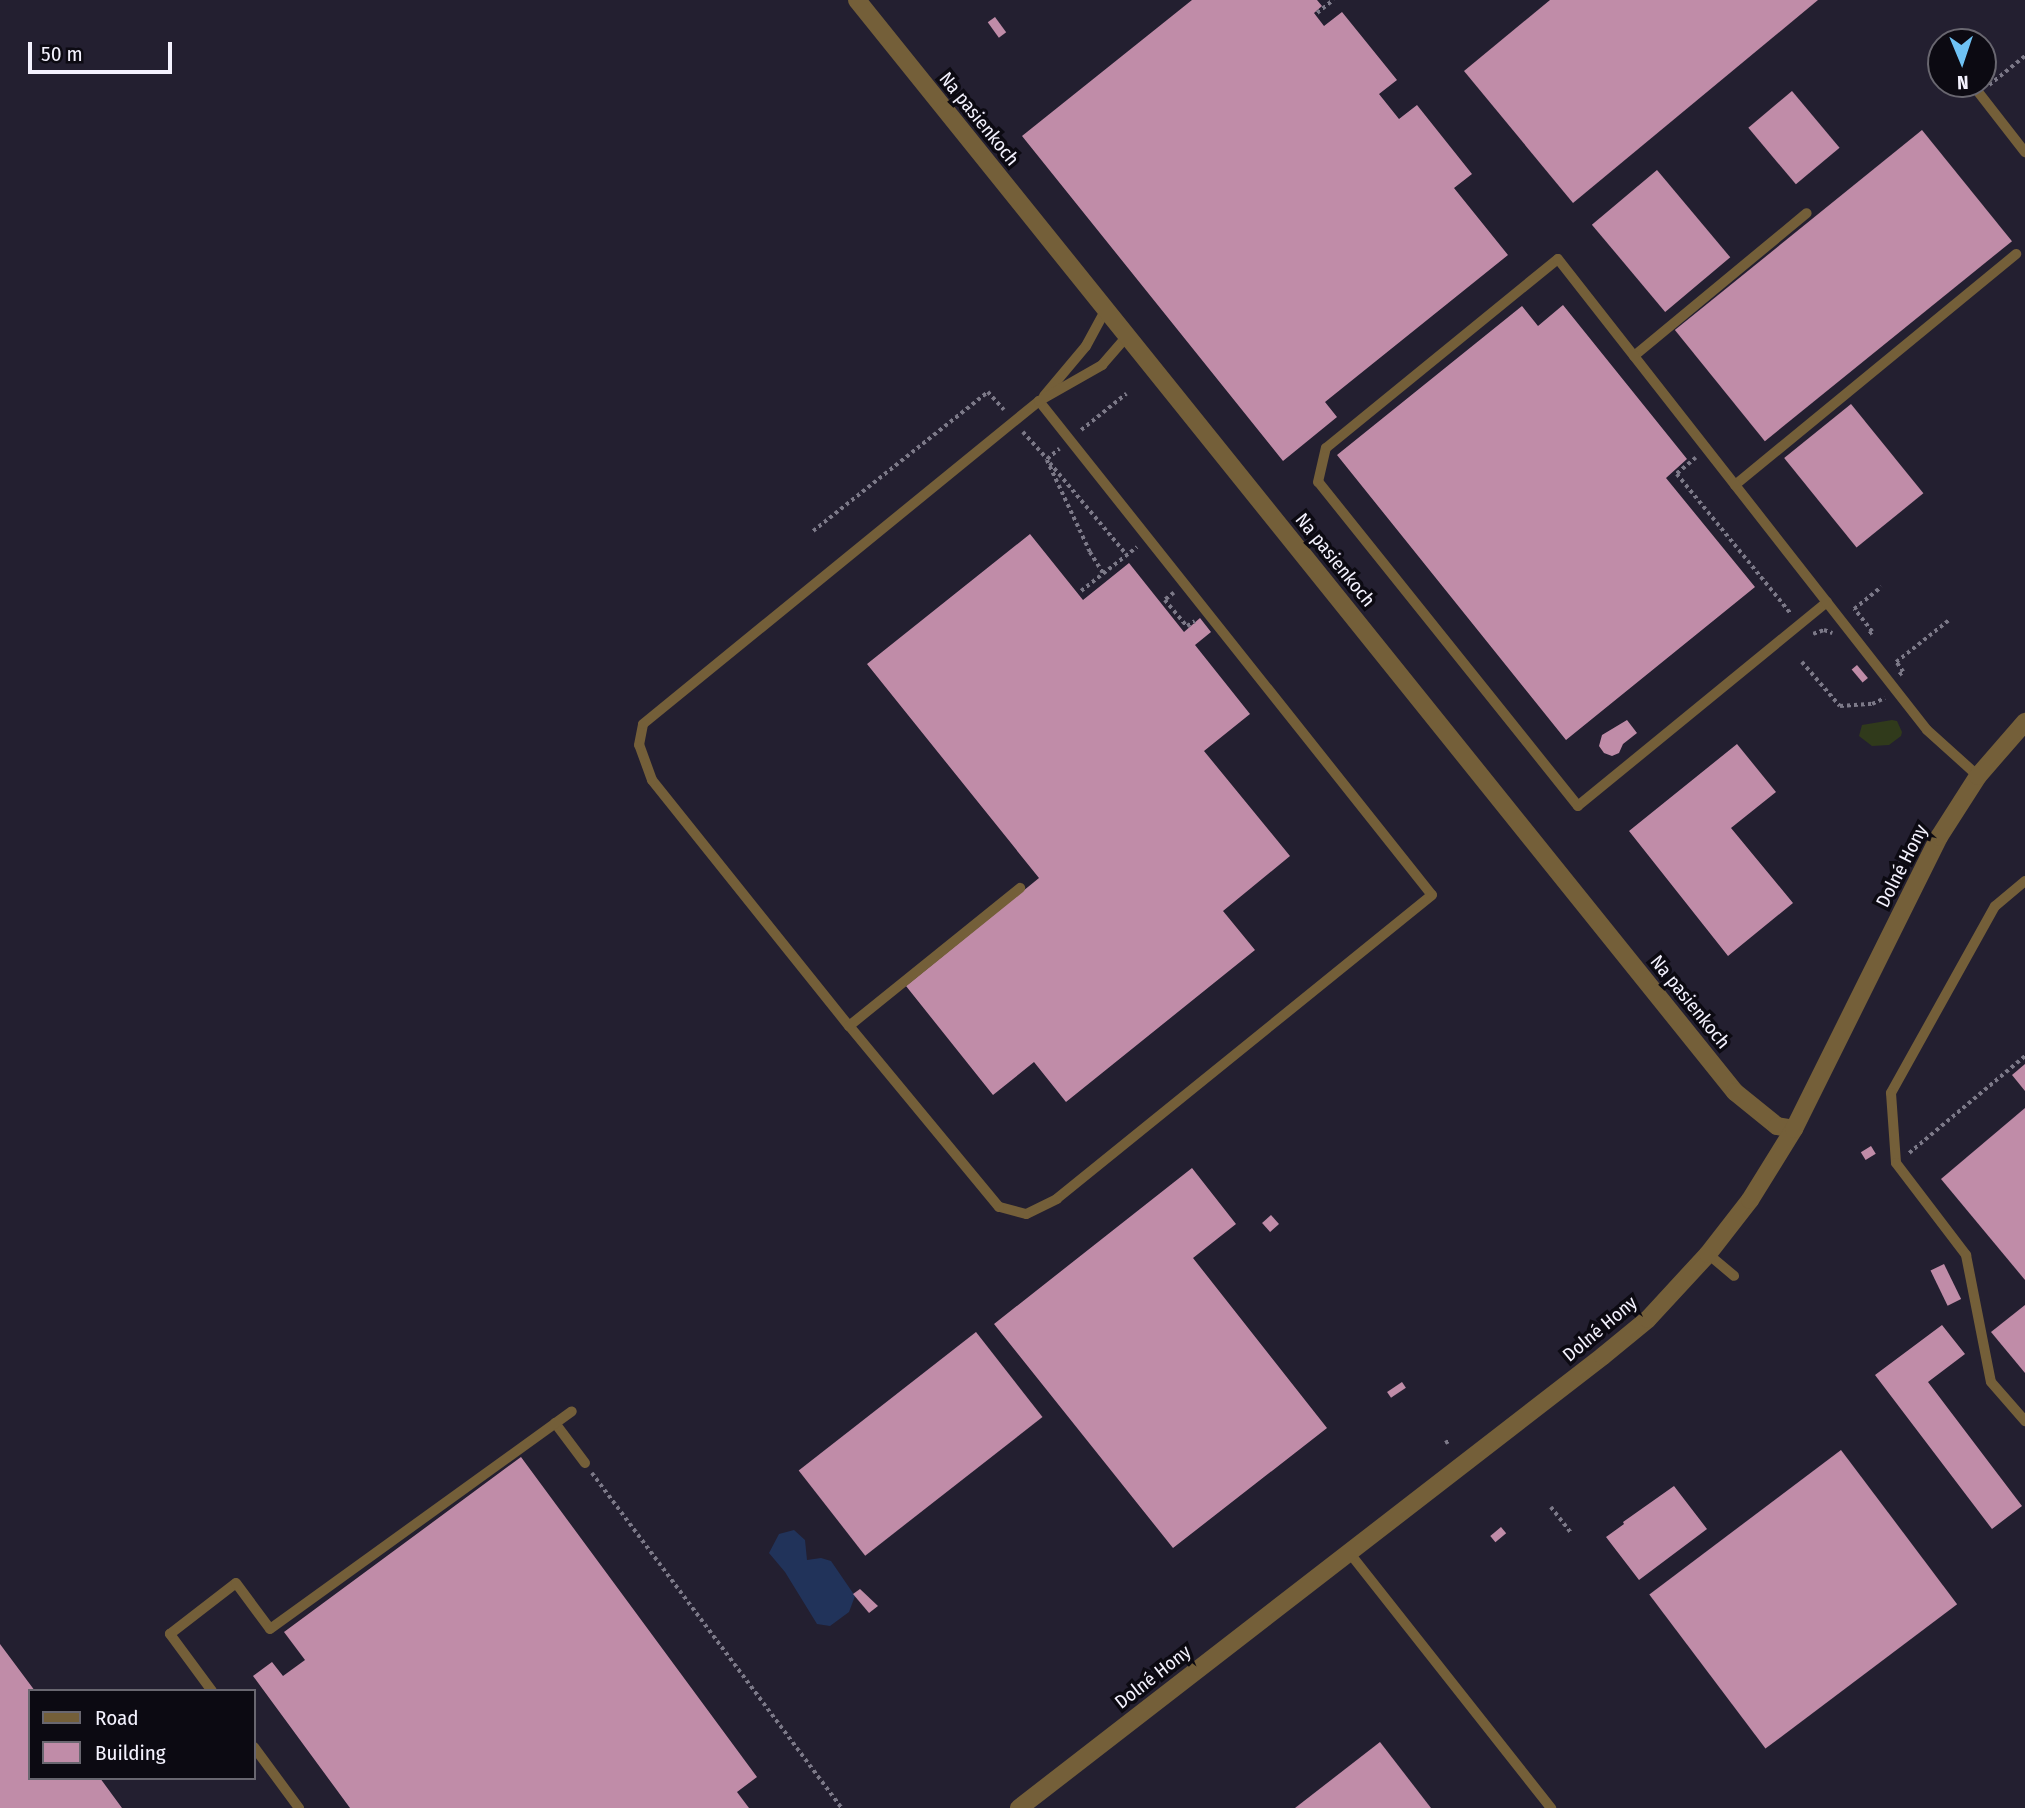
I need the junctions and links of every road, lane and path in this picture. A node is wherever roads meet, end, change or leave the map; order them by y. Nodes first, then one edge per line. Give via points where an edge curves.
1 (856, 0) edge
2 (1333, 0) edge
3 (1317, 13) dead end
4 (2025, 56) edge
5 (1997, 79) edge
6 (1983, 98) edge
7 (2025, 152) edge
8 (1807, 213) dead end
9 (2016, 254) dead end
10 (1105, 309) junction
11 (1128, 336) junction
12 (1634, 356) junction
13 (1039, 401) junction
14 (1707, 449) junction
15 (1735, 485) junction
16 (1147, 554) dead end
17 (1127, 555) junction
18 (1104, 574) junction
19 (1168, 582) dead end
20 (1881, 587) dead end
21 (1082, 591) dead end
22 (1827, 602) junction
23 (1206, 612) junction
24 (1950, 620) dead end
25 (1799, 625) junction
26 (1836, 635) dead end
27 (1858, 642) junction
28 (1802, 662) dead end
29 (1890, 682) junction
30 (2025, 722) edge
31 (1978, 776) junction
32 (2025, 881) edge
33 (1020, 888) dead end
34 (849, 1026) junction
35 (2025, 1056) edge
36 (1794, 1129) junction
37 (1896, 1163) junction
38 (1708, 1254) junction
39 (1734, 1276) dead end
40 (572, 1411) dead end
41 (2025, 1421) edge
42 (555, 1423) junction
43 (585, 1463) joint
44 (1551, 1507) dead end
45 (1572, 1534) dead end
46 (1348, 1551) junction
47 (211, 1689) edge
48 (256, 1750) edge
49 (299, 1808) edge
50 (842, 1808) edge
51 (1019, 1808) edge
52 (1551, 1808) edge

1 - 10 street, Na pasienkoch
2 - 3 path
4 - 5 path
6 - 7 lane
8 - 12 lane
9 - 15 lane
10 - 11 street, Na pasienkoch
10 - 13 lane via 1086,346
11 - 13 lane via 1102,365
11 - 36 street, Na pasienkoch via 1735,1092 1777,1126
12 - 14 lane
12 - 25 lane via 1558,258 1326,448 1318,482 1578,806
13 - 23 lane
13 - 34 lane via 643,724 639,745 652,780
14 - 15 lane
14 - 25 path via 1677,474
15 - 22 lane
16 - 17 path via 1140,545
17 - 18 path
17 - 18 path via 1046,459
18 - 21 path
19 - 23 path via 1176,591 1165,600 1187,626
20 - 27 path via 1854,609 1872,632
22 - 25 lane
22 - 27 lane
23 - 34 lane via 1432,895 1057,1199 1026,1213 999,1207
24 - 29 path via 1896,662 1903,672
25 - 26 path via 1809,635 1824,630
27 - 29 lane
28 - 29 path via 1840,706 1872,704 1888,697 1881,689
29 - 31 lane via 1927,730
30 - 31 street, Dolné Hony
31 - 36 street, Dolné Hony via 1940,837
32 - 37 lane via 1995,906 1891,1093
33 - 34 lane
35 - 37 path
36 - 38 street, Dolné Hony via 1750,1200
37 - 41 lane via 1966,1255 1991,1382
38 - 39 lane
38 - 46 street, Dolné Hony via 1630,1334
40 - 42 lane
42 - 43 lane
42 - 47 lane via 270,1629 236,1583 170,1634
43 - 50 path
44 - 45 path
46 - 51 street, Dolné Hony
46 - 52 lane
48 - 49 lane

